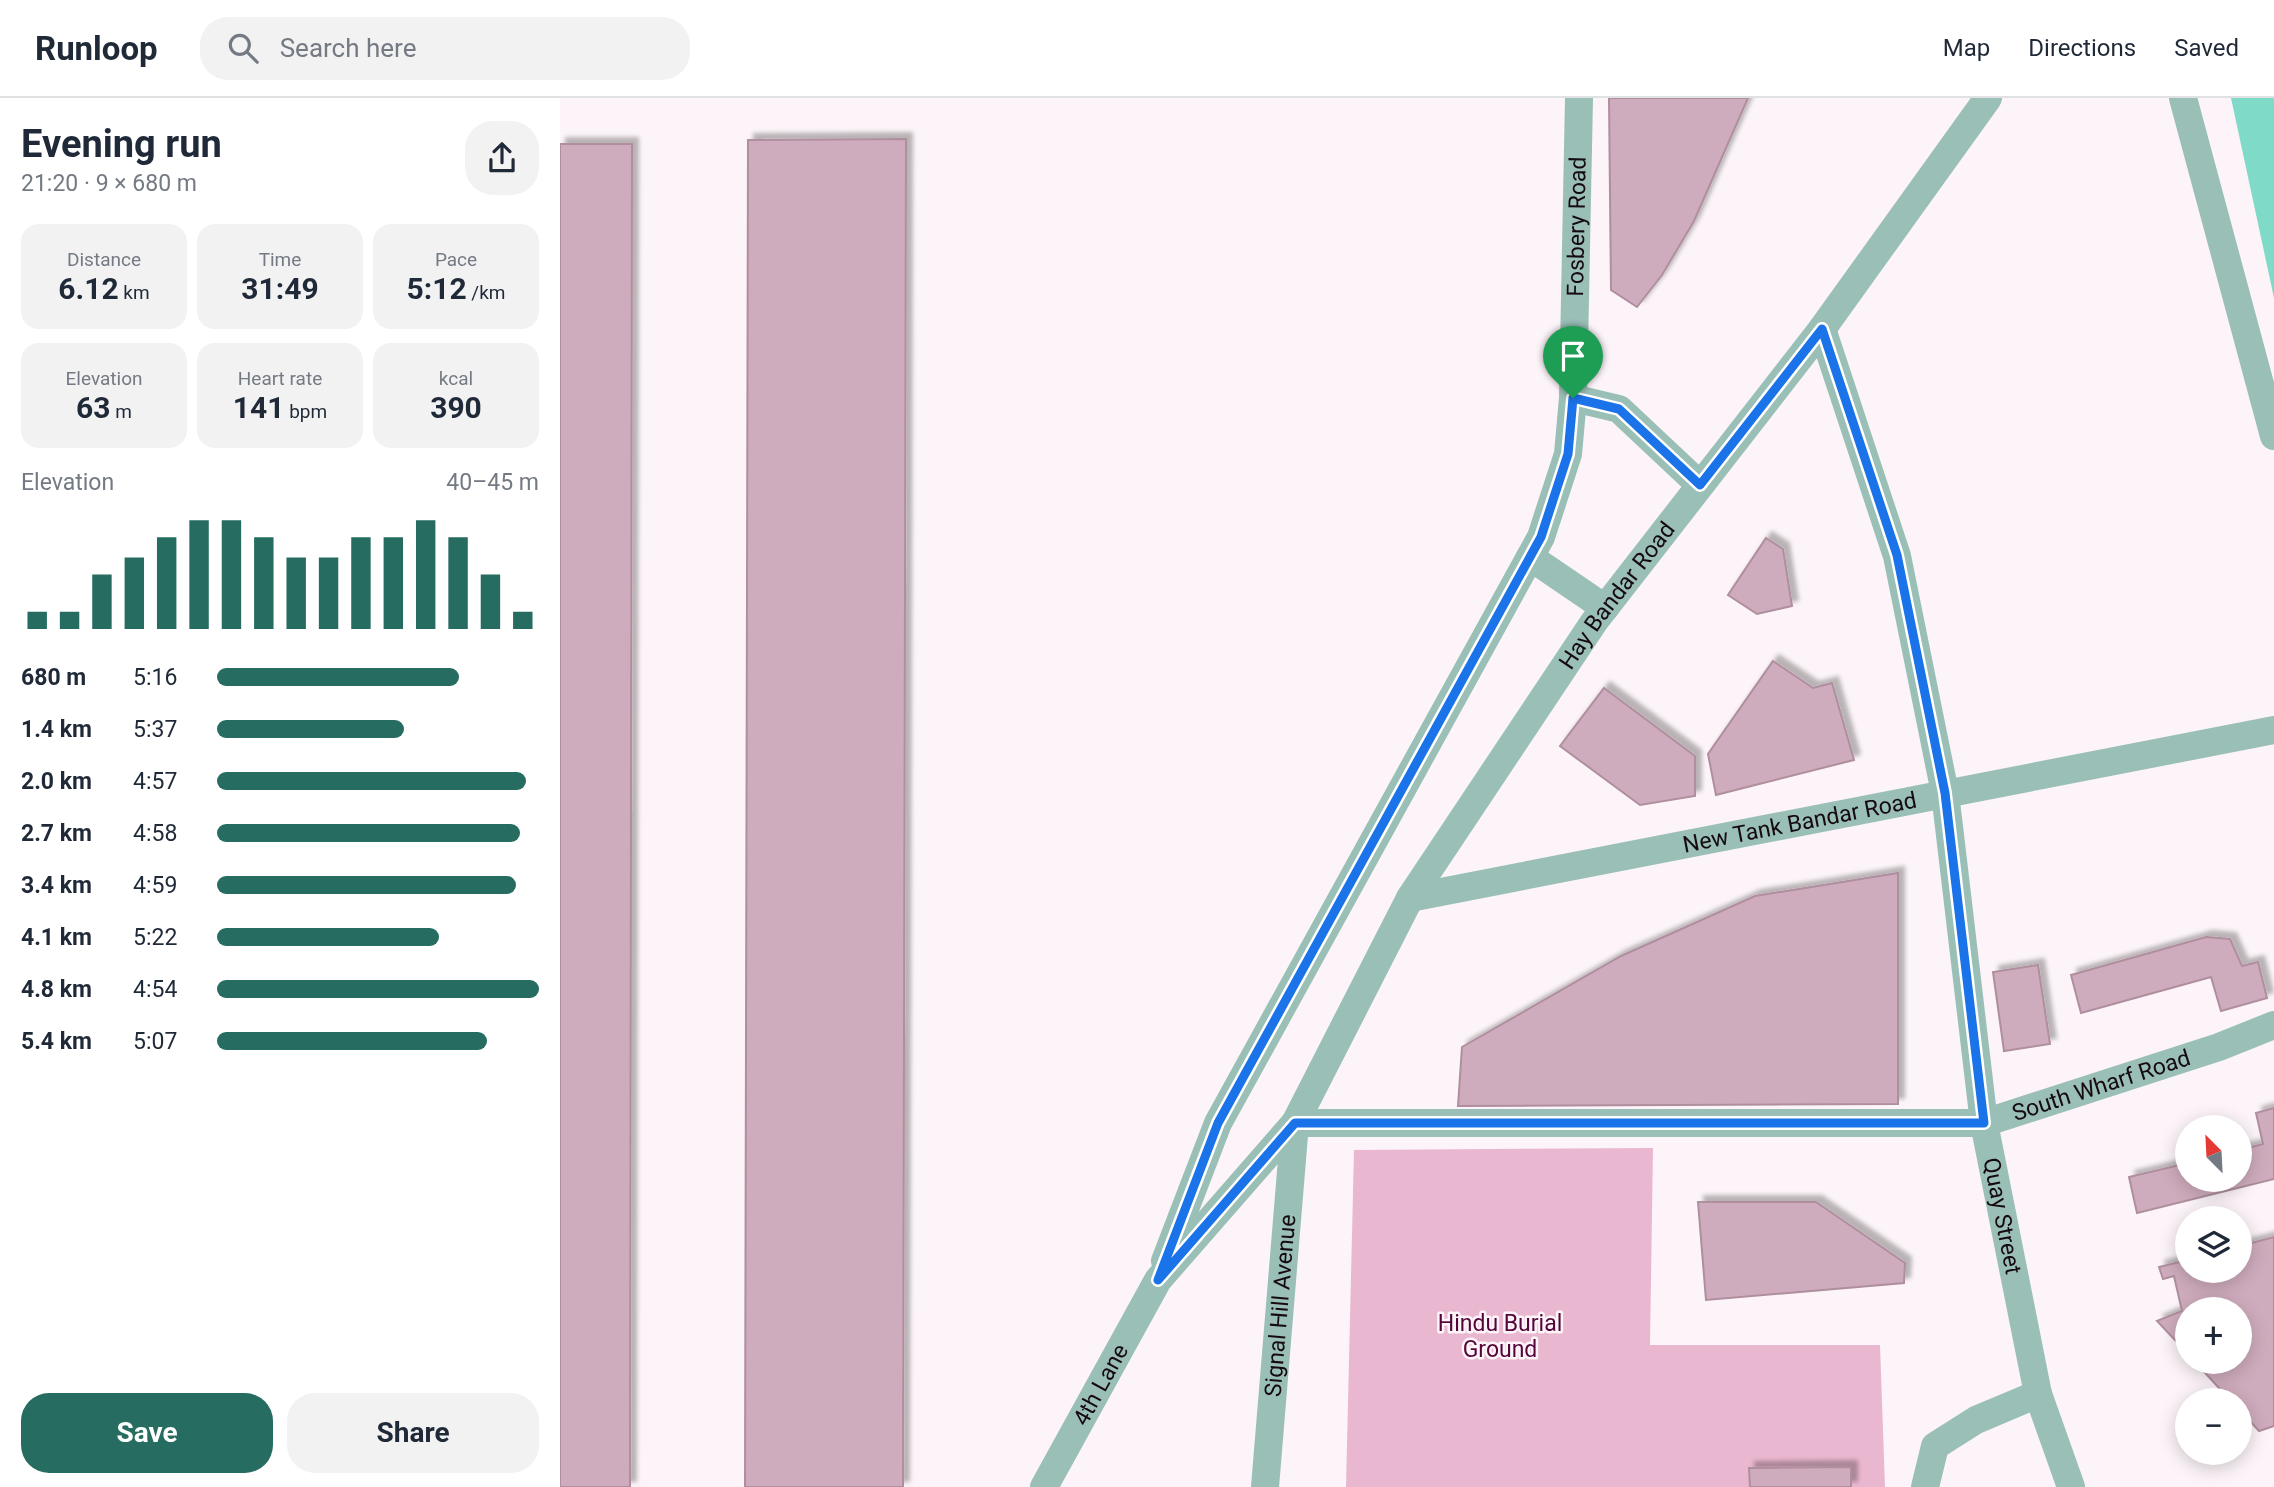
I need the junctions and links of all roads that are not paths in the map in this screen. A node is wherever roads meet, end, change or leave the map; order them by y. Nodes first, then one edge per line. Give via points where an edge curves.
1 (1579, 98) edge
2 (1988, 98) edge
3 (2183, 98) edge
4 (1822, 329) junction
5 (1573, 398) junction
6 (2274, 436) edge
7 (1700, 485) junction
8 (1530, 558) junction
9 (1605, 608) junction
10 (2274, 730) edge
11 (1945, 793) junction
12 (1410, 898) junction
13 (2274, 1026) edge
14 (1295, 1123) junction
15 (1984, 1123) junction
16 (1158, 1280) junction
17 (2038, 1394) junction
18 (1044, 1487) edge
19 (1265, 1487) edge
20 (1925, 1487) edge
21 (2071, 1487) edge

1 - 5 street, Fosbery Road
2 - 4 street, Hay Bandar Road
3 - 6 street
4 - 7 street, Hay Bandar Road
4 - 11 street, Quay Street via 1897,555
5 - 7 street via 1619,409
5 - 8 street, 4th Lane via 1568,454
7 - 9 street, Hay Bandar Road
8 - 9 street
8 - 16 street, 4th Lane via 1218,1123
9 - 12 street, Hay Bandar Road
10 - 11 street, New Tank Bandar Road
11 - 12 street, New Tank Bandar Road
11 - 15 street, Quay Street
12 - 14 street, Hay Bandar Road
13 - 15 street, South Wharf Road
14 - 15 street, South Wharf Road
14 - 16 street, 4th Lane
14 - 19 street, Signal Hill Avenue
15 - 17 street, Quay Street
16 - 18 street, 4th Lane
17 - 20 street via 1976,1420 1936,1446
17 - 21 street, Quay Street

